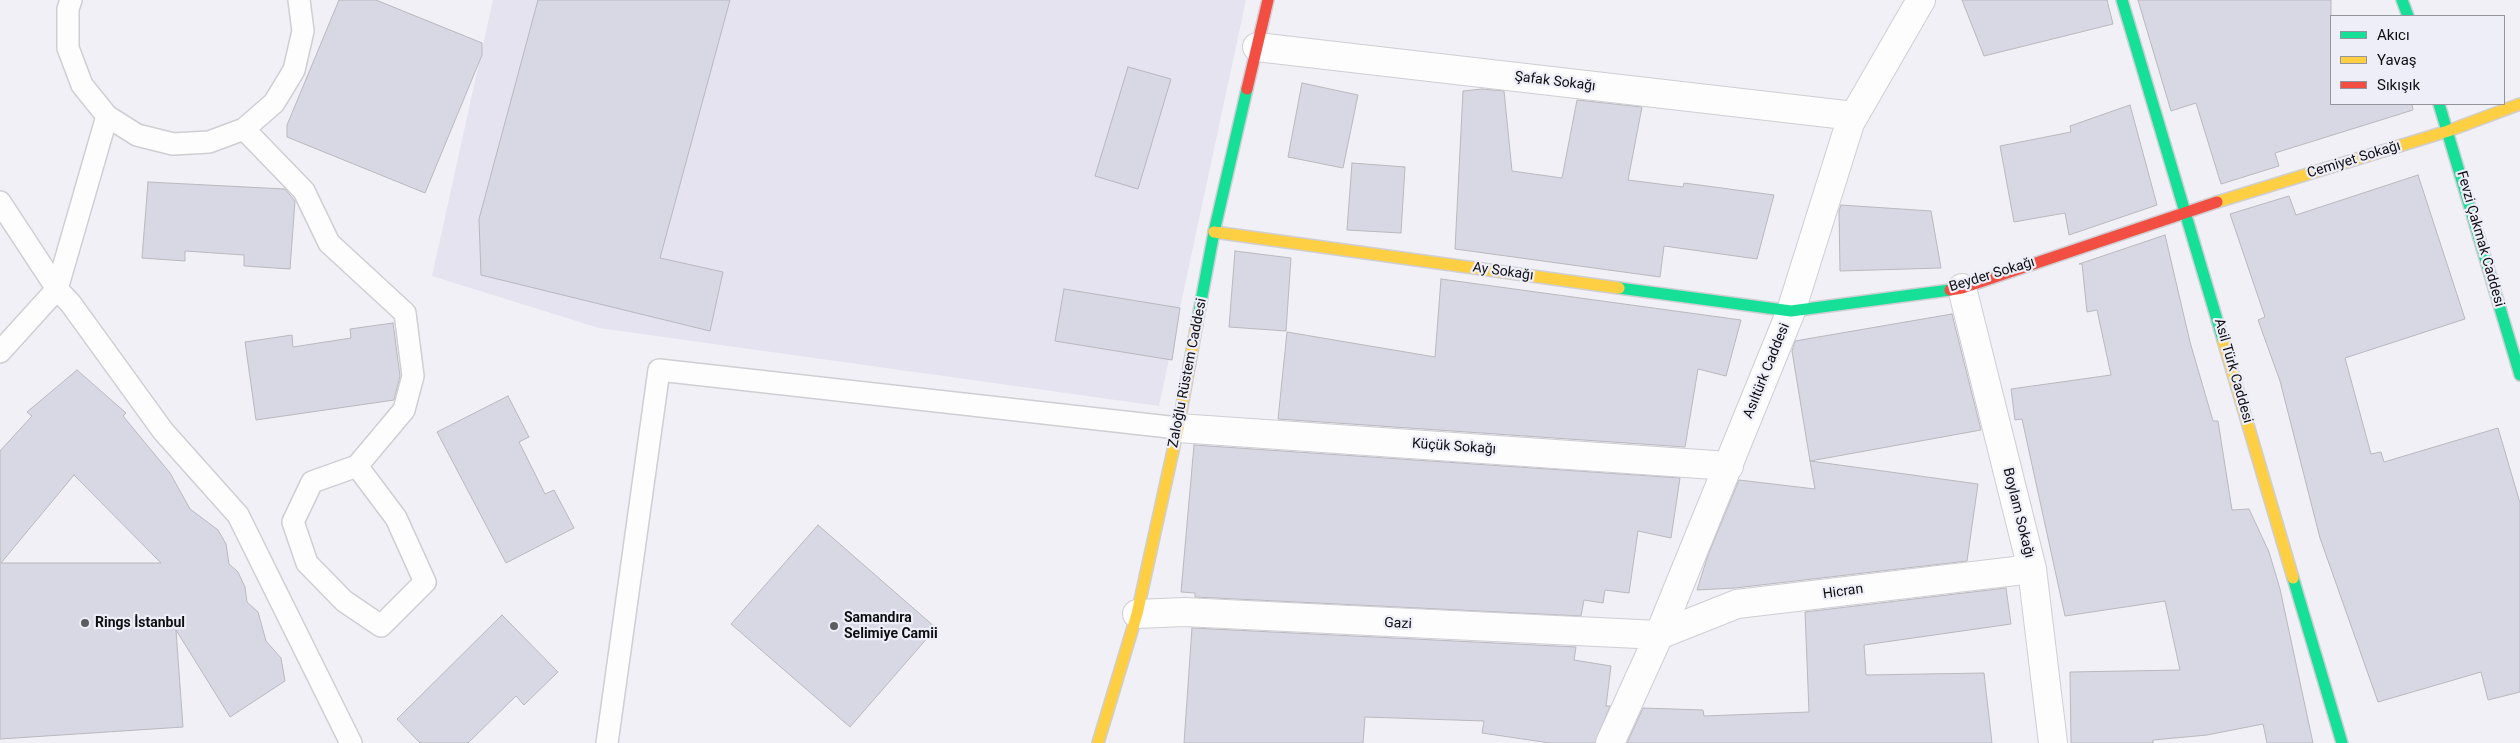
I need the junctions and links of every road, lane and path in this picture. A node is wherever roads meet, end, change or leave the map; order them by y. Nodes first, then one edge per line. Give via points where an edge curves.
1 (71, 0) edge
2 (298, 0) edge
3 (1268, 0) edge
4 (1921, 0) edge
5 (2122, 0) edge
6 (2402, 0) edge
7 (2408, 15) edge
8 (1257, 47) junction
9 (2520, 104) edge
10 (2439, 105) edge
11 (107, 116) junction
12 (1854, 116) junction
13 (244, 128) junction
14 (2448, 131) junction
15 (0, 202) edge
16 (2186, 211) junction
17 (1214, 232) junction
18 (1962, 288) junction
19 (57, 289) junction
20 (1791, 311) junction
21 (0, 352) edge
22 (2520, 375) edge
23 (1178, 428) junction
24 (357, 466) junction
25 (1729, 466) junction
26 (2032, 569) junction
27 (1137, 614) junction
28 (1659, 636) junction
29 (351, 743) edge
30 (607, 743) edge
31 (1098, 743) edge
32 (1610, 743) edge
33 (2053, 743) edge
34 (2342, 743) edge

1 - 11 lane via 68,48 82,85
2 - 13 lane via 303,31 294,70 274,103
3 - 8 street, Zaloğlu Rüstem Caddesi
4 - 12 street, Asıltürk Caddesi
5 - 16 street, Asil Türk Caddesi
6 - 7 street
8 - 12 street, Şafak Sokağı
8 - 17 street, Zaloğlu Rüstem Caddesi
9 - 14 street, Cemiyet Sokağı
10 - 14 street, Fevzi Çakmak Caddesi
11 - 13 lane via 137,135 173,144 209,142
11 - 19 lane
12 - 20 street, Asıltürk Caddesi
13 - 24 lane via 304,191 329,243 405,313 413,376 404,410
14 - 16 street, Cemiyet Sokağı
14 - 22 street, Fevzi Çakmak Caddesi
15 - 19 lane
16 - 18 street, Beyder Sokağı
16 - 34 street, Asil Türk Caddesi
17 - 20 street, Ay Sokağı
17 - 23 street, Zaloğlu Rüstem Caddesi
18 - 20 street, Beyder Sokağı
18 - 26 street, Boylam Sokağı
19 - 21 lane
19 - 29 lane via 163,431 238,515
20 - 25 street, Asıltürk Caddesi
23 - 25 street, Küçük Sokağı
23 - 27 street, Zaloğlu Rüstem Caddesi
23 - 30 lane via 660,370
24 - 24 lane via 312,482 292,522 307,563 344,601 381,626 425,582 396,518
25 - 28 street, Asıltürk Caddesi
26 - 28 street, Hicran via 1737,604
26 - 33 street, Boylam Sokağı
27 - 28 street, Gazi via 1184,612
27 - 31 street, Zaloğlu Rüstem Caddesi
28 - 32 street, Asıltürk Caddesi

